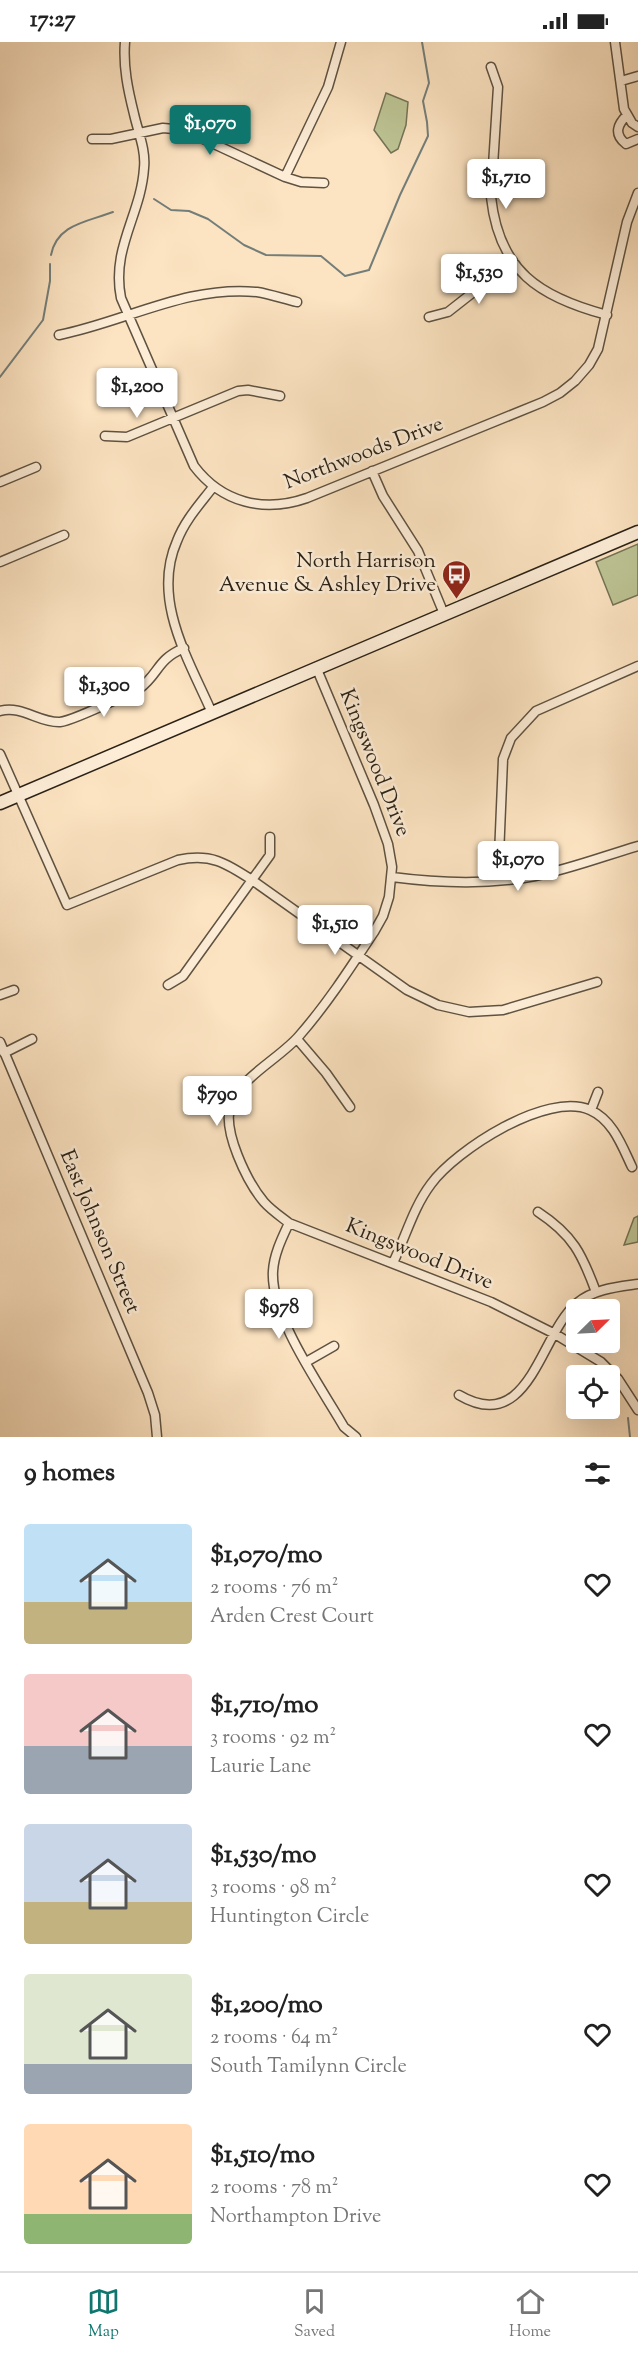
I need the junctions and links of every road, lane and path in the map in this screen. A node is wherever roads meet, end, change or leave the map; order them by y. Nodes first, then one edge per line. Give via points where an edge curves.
1 (124, 42) edge
2 (341, 42) edge
3 (615, 42) edge
4 (491, 67) dead end
5 (638, 76) edge
6 (621, 81) junction
7 (627, 115) junction
8 (638, 127) edge
9 (140, 134) junction
10 (92, 139) dead end
11 (638, 139) edge
12 (285, 177) junction
13 (324, 183) dead end
14 (638, 193) edge
15 (513, 261) junction
16 (297, 302) dead end
17 (607, 315) junction
18 (128, 316) junction
19 (429, 317) dead end
20 (59, 335) dead end
21 (280, 396) dead end
22 (172, 418) junction
23 (105, 436) dead end
24 (36, 467) dead end
25 (372, 471) junction
26 (0, 482) edge
27 (213, 487) junction
28 (638, 532) edge
29 (64, 535) dead end
30 (0, 562) edge
31 (444, 614) junction
32 (184, 648) junction
33 (638, 666) edge
34 (316, 667) junction
35 (0, 711) edge
36 (212, 713) junction
37 (0, 754) edge
38 (18, 795) junction
39 (0, 803) edge
40 (270, 837) dead end
41 (638, 846) edge
42 (392, 877) junction
43 (252, 880) junction
44 (498, 880) junction
45 (358, 956) junction
46 (597, 982) dead end
47 (168, 985) dead end
48 (14, 990) dead end
49 (0, 995) edge
50 (32, 1039) dead end
51 (297, 1039) junction
52 (0, 1042) edge
53 (4, 1053) junction
54 (598, 1092) dead end
55 (205, 1097) dead end
56 (230, 1105) junction
57 (350, 1107) dead end
58 (591, 1110) junction
59 (632, 1167) dead end
60 (538, 1212) dead end
61 (289, 1222) junction
62 (393, 1263) junction
63 (638, 1284) edge
64 (596, 1292) junction
65 (555, 1334) junction
66 (334, 1346) dead end
67 (306, 1362) junction
68 (459, 1395) dead end
69 (638, 1410) edge
70 (157, 1437) edge
71 (356, 1437) edge

1 - 9 street, Northwoods Drive via 124,72
2 - 12 street via 326,93
3 - 6 street
4 - 15 street via 498,87 491,196 501,242
5 - 6 street
6 - 7 street
7 - 8 street
7 - 11 street via 617,128 619,137 626,144
9 - 10 street
9 - 12 street via 163,128 184,130
9 - 18 street, Northwoods Drive via 144,169 118,266 119,287
12 - 13 street
14 - 17 street, Northwoods Drive via 627,222
15 - 17 street via 554,298
15 - 19 street via 448,312
16 - 18 street via 259,292 226,291 182,298
17 - 25 street, Northwoods Drive via 594,357 585,371 560,393
18 - 20 street
18 - 22 street, Northwoods Drive
21 - 22 street via 238,391
22 - 23 street via 127,437
22 - 27 street, Northwoods Drive via 194,466
24 - 26 street
25 - 27 street, Northwoods Drive via 280,505 252,504
25 - 31 street via 418,551
27 - 32 street via 176,541 170,564 169,603
28 - 31 main road
29 - 30 street
31 - 34 main road
32 - 35 street via 165,659 139,689 64,721 19,710
32 - 36 street
33 - 44 street via 536,711 511,738 503,759
34 - 36 main road
34 - 42 street, Kingswood Drive via 384,829
36 - 38 main road
37 - 38 street
38 - 39 main road
38 - 43 street via 67,905 189,858 217,860
40 - 43 street via 270,855
41 - 44 street via 554,872
42 - 44 street
42 - 45 street, Kingswood Drive via 383,916
43 - 45 street
43 - 47 street via 183,976
45 - 46 street via 418,997 469,1012 514,1008
45 - 51 street, Kingswood Drive
48 - 49 street
50 - 53 street
51 - 56 street, Kingswood Drive via 244,1085
51 - 57 street
52 - 53 street, East Johnson Street
53 - 70 street, East Johnson Street via 148,1393
54 - 58 street
55 - 56 street
56 - 61 street, Kingswood Drive via 230,1128 245,1171 264,1202
58 - 59 street via 612,1129
58 - 62 street via 568,1105 552,1107 503,1127 473,1145 432,1182
60 - 64 street via 563,1230 578,1248
61 - 62 street, Kingswood Drive
61 - 67 street via 274,1260 274,1293
62 - 65 street, Kingswood Drive via 491,1302
63 - 64 street
64 - 65 street via 570,1310
65 - 68 street via 528,1382 510,1398 483,1405
65 - 69 street, Kingswood Drive via 601,1362 618,1379
66 - 67 street
67 - 71 street via 344,1427

